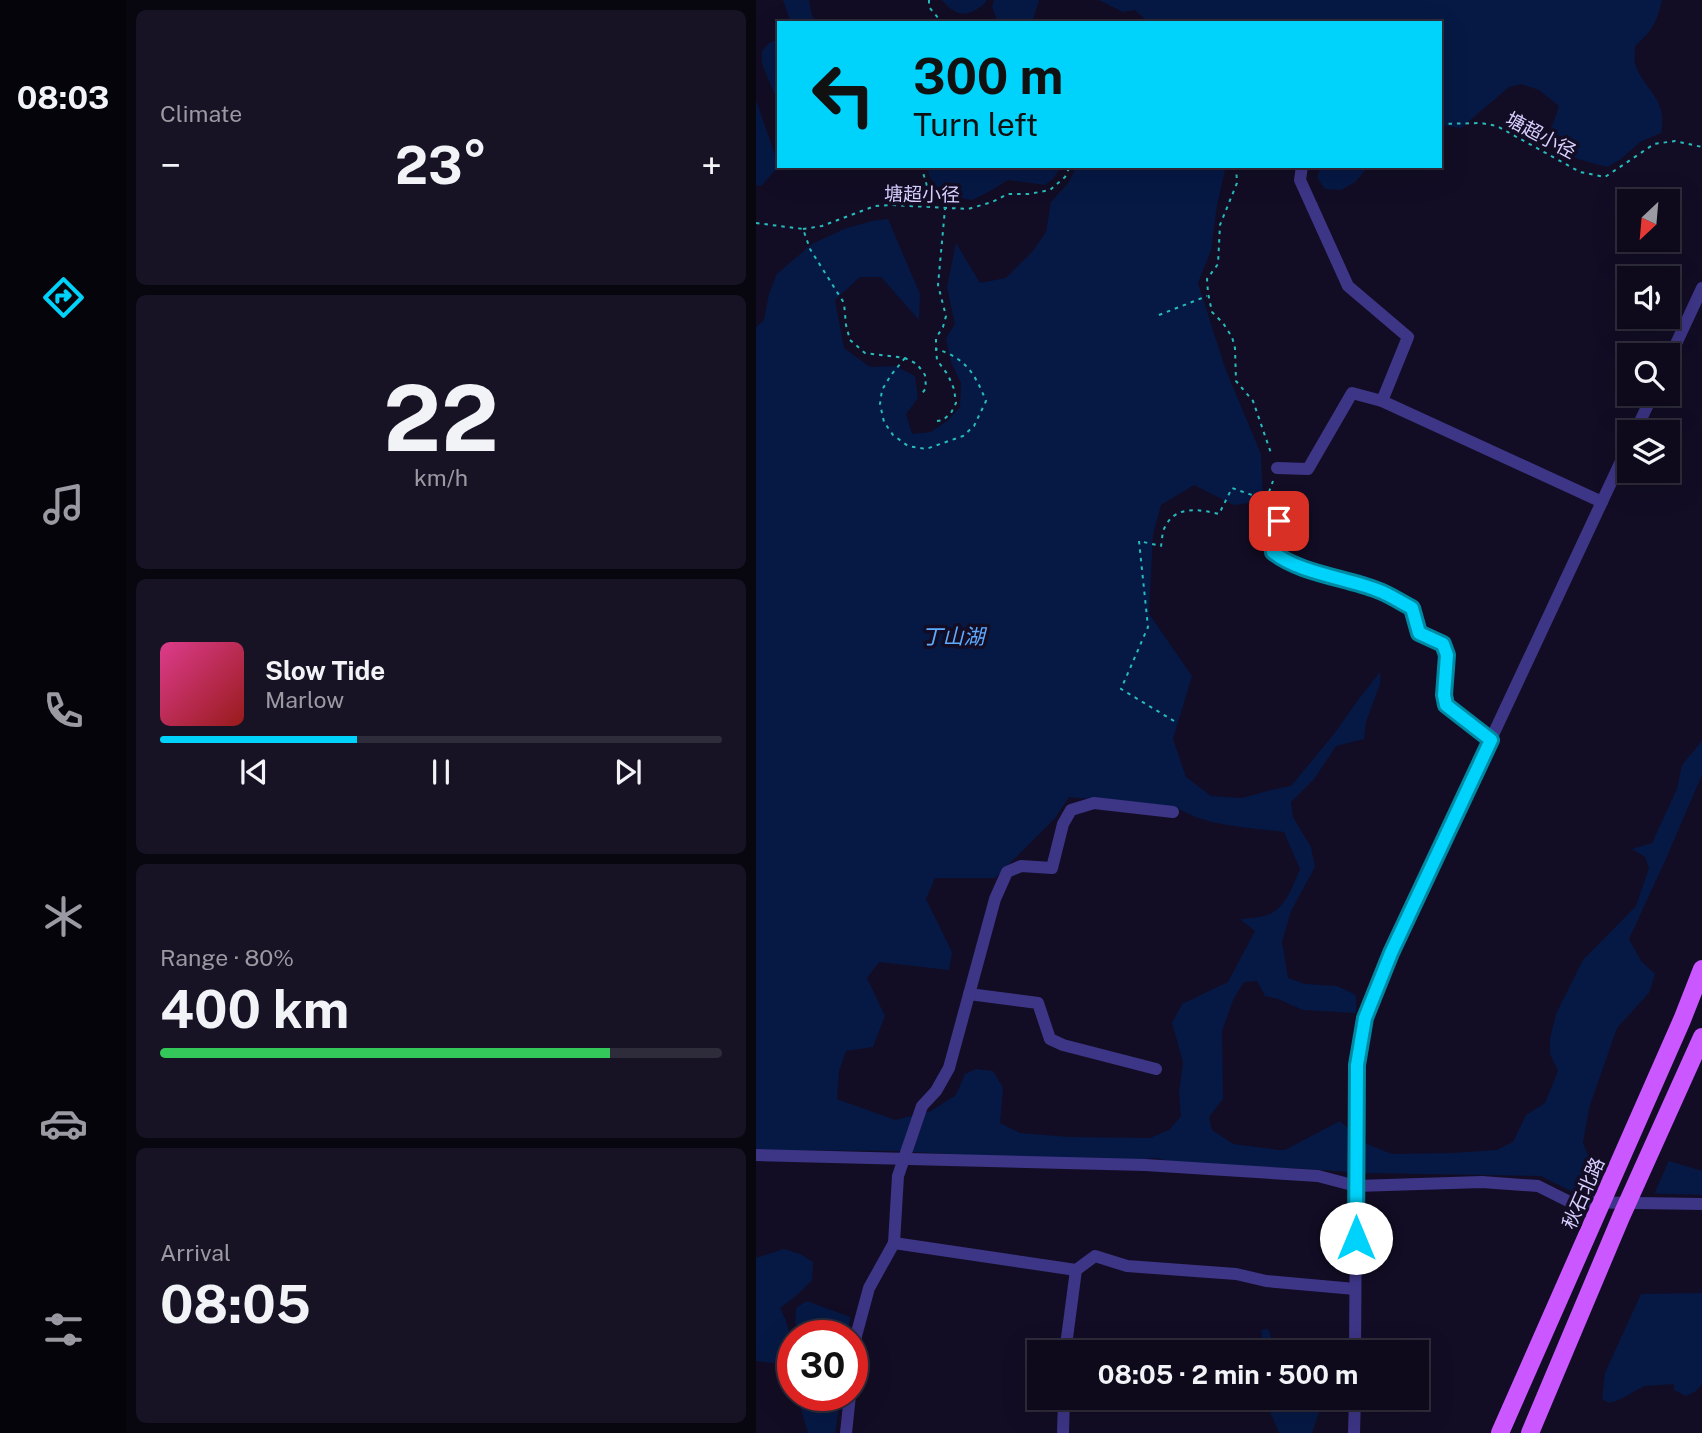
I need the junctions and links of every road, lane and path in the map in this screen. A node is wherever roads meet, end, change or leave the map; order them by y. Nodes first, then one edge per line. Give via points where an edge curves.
1 (929, 0) edge
2 (944, 21) edge
3 (1442, 124) edge
4 (1702, 147) edge
5 (922, 168) edge
6 (1069, 168) edge
7 (1236, 168) edge
8 (1302, 168) edge
9 (933, 207) junction
10 (946, 208) junction
11 (756, 223) edge
12 (803, 229) junction
13 (1702, 288) edge
14 (1209, 296) junction
15 (1159, 315) dead end
16 (1676, 343) edge
17 (936, 349) junction
18 (905, 358) junction
19 (921, 395) dead end
20 (1382, 401) junction
21 (937, 421) dead end
22 (1278, 468) junction
23 (1617, 470) edge
24 (1261, 499) junction
25 (1602, 502) junction
26 (1174, 721) dead end
27 (1491, 740) junction
28 (1173, 812) dead end
29 (1702, 969) edge
30 (969, 994) junction
31 (1702, 1037) edge
32 (1156, 1069) dead end
33 (756, 1155) edge
34 (903, 1159) junction
35 (1356, 1186) junction
36 (1702, 1203) edge
37 (894, 1243) junction
38 (1076, 1270) junction
39 (1355, 1290) junction
40 (860, 1320) edge
41 (1067, 1340) edge
42 (1355, 1340) edge
43 (1064, 1410) edge
44 (1354, 1410) edge
45 (848, 1411) edge
46 (846, 1433) edge
47 (1063, 1433) edge
48 (1354, 1433) edge
49 (1500, 1433) edge
50 (1530, 1433) edge

1 - 2 path via 929,7
3 - 4 path, 塘超小径 via 1497,126 1580,172 1605,177 1654,144 1675,141
5 - 9 path
6 - 10 path, 塘超小径 via 1050,190 1007,194 968,209
7 - 14 path via 1237,183 1220,225 1218,264 1207,279
8 - 20 street via 1300,180 1348,286 1408,337
9 - 10 path, 塘超小径
9 - 12 path, 塘超小径 via 875,206
10 - 17 path via 938,285 946,316
11 - 12 path, 塘超小径
12 - 18 path via 810,250 844,303 850,340 865,353
13 - 16 street
14 - 15 path
14 - 22 path via 1212,312 1232,337 1236,381 1253,401
17 - 18 path via 970,368 986,401 974,426 963,436 926,449 908,446 884,422 882,390
17 - 21 path via 956,402 951,413
18 - 19 path via 925,375 926,388
20 - 22 street via 1352,393 1308,469
20 - 25 street
22 - 24 path
23 - 25 street
24 - 26 path via 1231,488 1219,514 1185,510 1164,528 1161,546 1139,541 1148,627 1121,690
24 - 27 street via 1279,521 1273,552 1280,559 1378,590 1412,608 1419,633 1443,644 1447,655 1446,705
25 - 27 street
27 - 35 street via 1365,1018 1357,1065
28 - 30 street via 1094,803 1072,810 1063,824 1052,868 1021,866 1007,872
29 - 49 main road, 秋石北路
30 - 32 street via 1038,1003 1049,1039
30 - 34 street via 949,1068 922,1106
31 - 50 main road
33 - 34 street
34 - 35 street via 1158,1166 1318,1176
34 - 37 street
35 - 36 street via 1482,1182 1538,1186 1570,1202
35 - 39 street
37 - 38 street
37 - 40 street via 869,1288
38 - 39 street via 1095,1256 1127,1266
38 - 41 street
39 - 42 street
43 - 47 street
44 - 48 street
45 - 46 street

